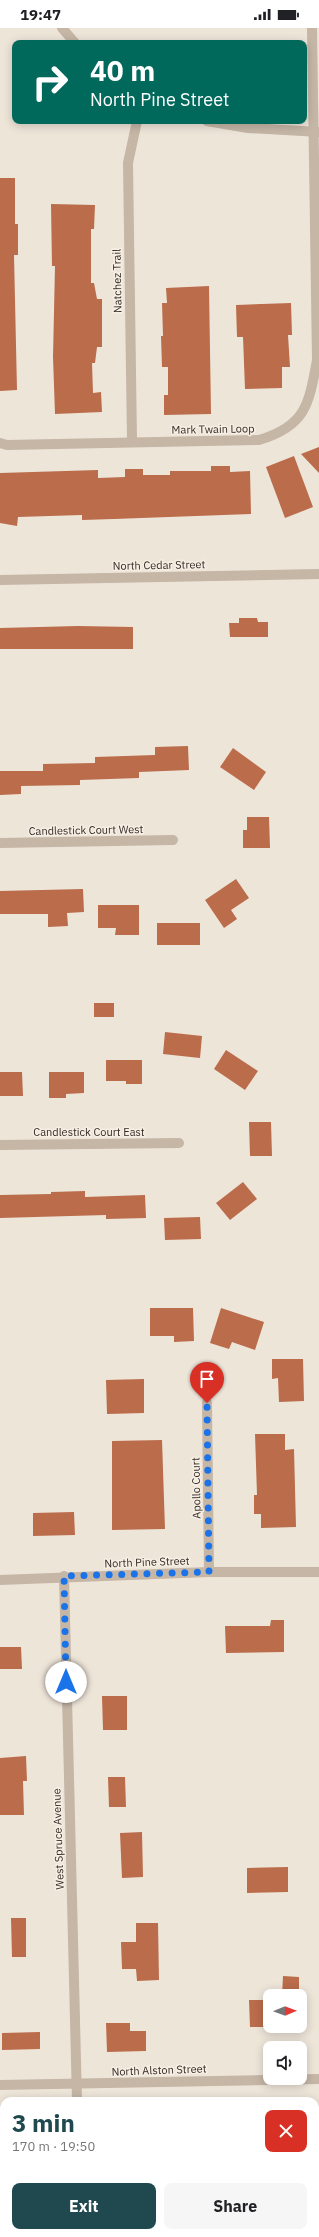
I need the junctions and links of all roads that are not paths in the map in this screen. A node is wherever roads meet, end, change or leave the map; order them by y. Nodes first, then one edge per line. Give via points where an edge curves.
1 (62, 28) edge
2 (312, 28) edge
3 (72, 40) edge
4 (136, 124) edge
5 (225, 124) edge
6 (316, 132) edge
7 (132, 441) junction
8 (0, 443) edge
9 (319, 574) edge
10 (0, 580) edge
11 (173, 840) dead end
12 (0, 843) edge
13 (179, 1143) dead end
14 (0, 1145) edge
15 (207, 1403) dead end
16 (209, 1572) junction
17 (319, 1572) edge
18 (64, 1576) junction
19 (0, 1580) edge
20 (319, 2079) edge
21 (77, 2084) junction
22 (0, 2085) edge
23 (77, 2097) edge

1 - 3 street
2 - 6 street, Mark Twain Loop
4 - 7 street, Natchez Trail via 128,163
5 - 6 street
6 - 7 street, Mark Twain Loop via 317,360 311,396 296,421 280,434 259,440
7 - 8 street, Mark Twain Loop
9 - 10 street, North Cedar Street
11 - 12 street, Candlestick Court West
13 - 14 street, Candlestick Court East
15 - 16 street, Apollo Court
16 - 17 street, North Pine Street
16 - 18 street, North Pine Street
18 - 19 street, North Pine Street
18 - 21 street, West Spruce Avenue
20 - 21 street, North Alston Street
21 - 22 street, North Alston Street
21 - 23 street, West Spruce Avenue

